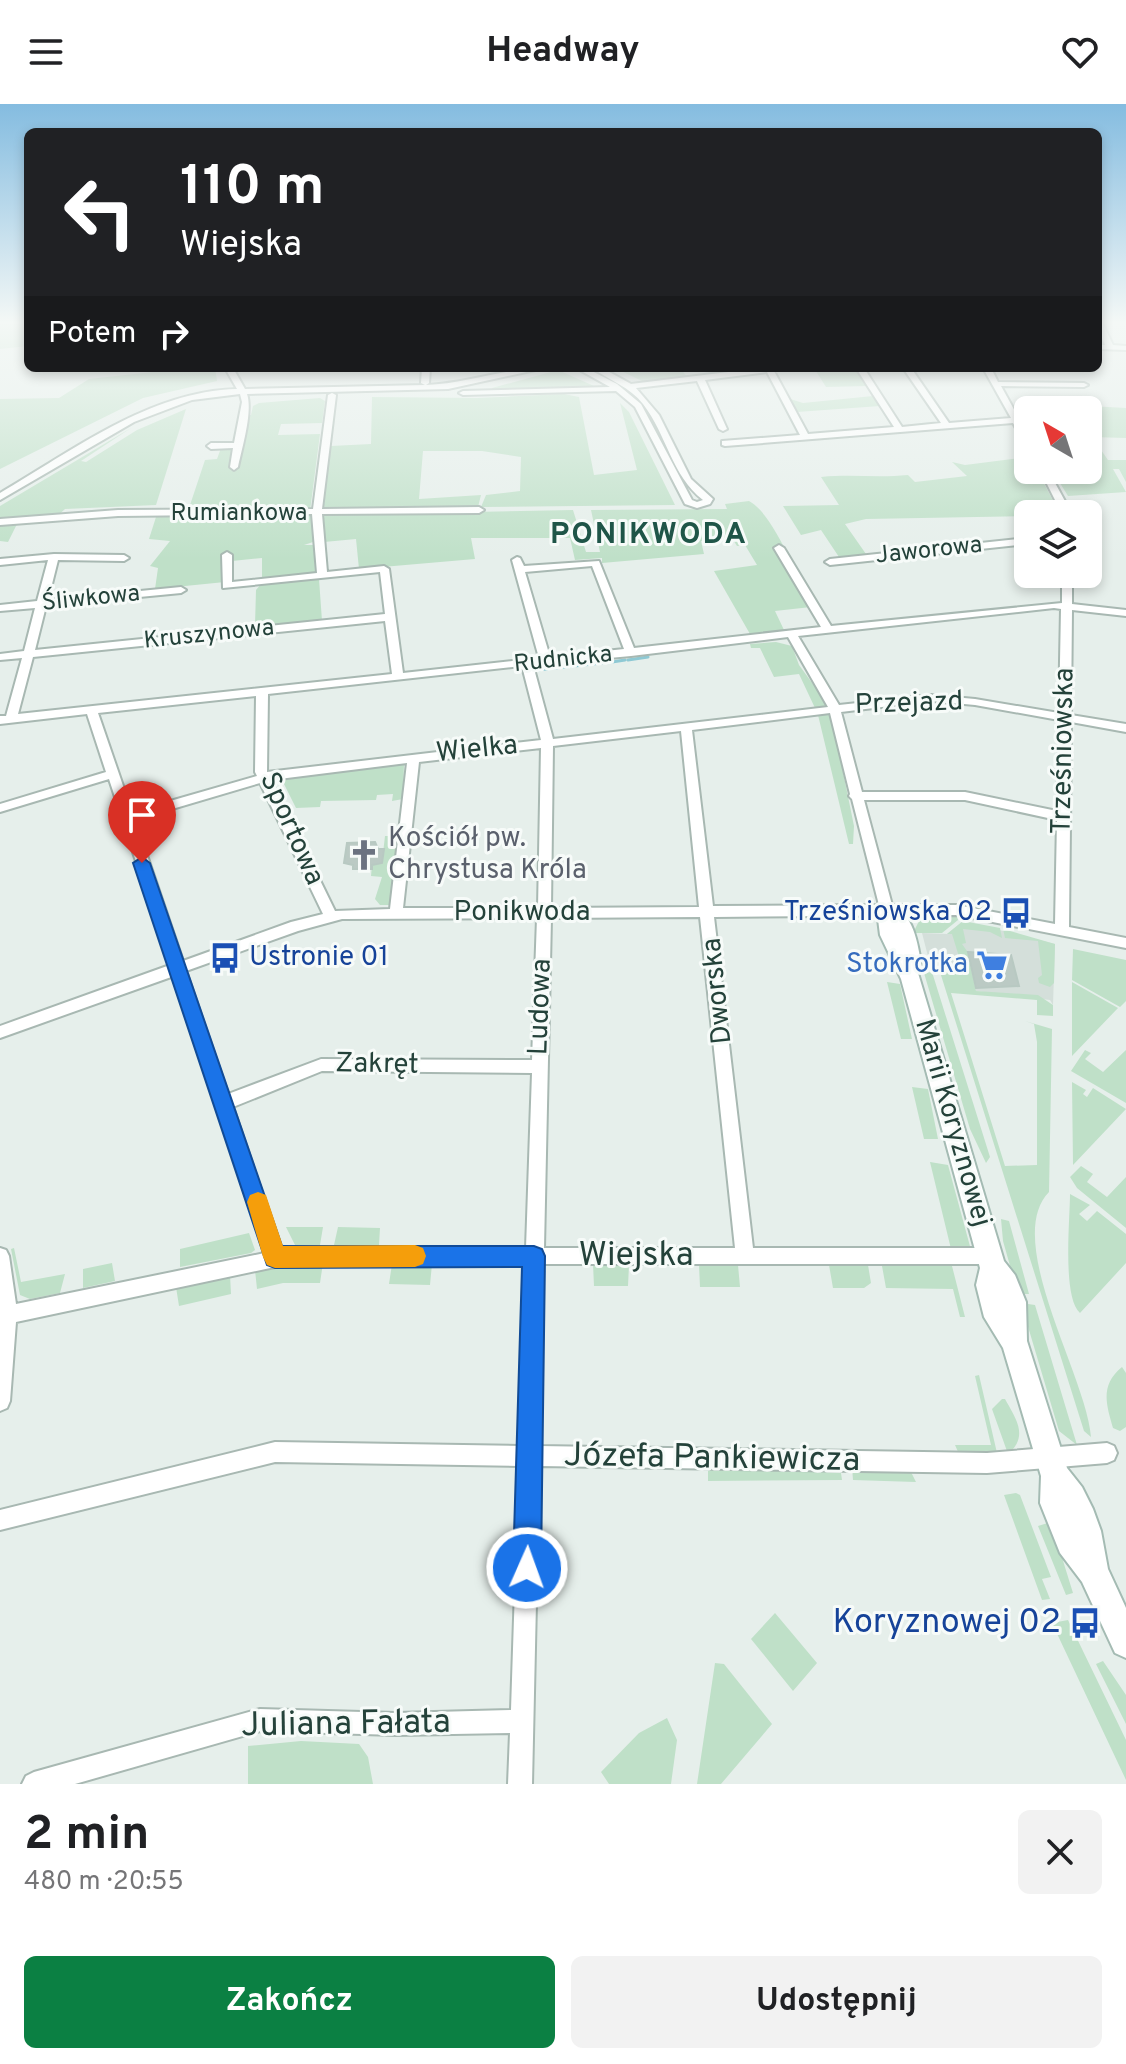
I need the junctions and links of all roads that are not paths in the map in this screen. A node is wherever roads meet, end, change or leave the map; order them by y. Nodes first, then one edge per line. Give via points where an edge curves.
1 (156, 402) edge
2 (177, 402) edge
3 (246, 402) edge
4 (331, 402) edge
5 (631, 402) edge
6 (643, 402) edge
7 (711, 402) edge
8 (787, 402) edge
9 (882, 402) edge
10 (931, 402) edge
11 (1014, 420) edge
12 (947, 426) junction
13 (723, 429) dead end
14 (900, 430) junction
15 (805, 437) junction
16 (725, 443) dead end
17 (239, 445) junction
18 (211, 446) dead end
19 (234, 467) dead end
20 (0, 487) edge
21 (0, 497) edge
22 (479, 510) dead end
23 (317, 513) junction
24 (0, 522) edge
25 (1014, 542) edge
26 (779, 548) dead end
27 (227, 555) dead end
28 (54, 557) junction
29 (124, 558) dead end
30 (0, 562) edge
31 (830, 562) dead end
32 (322, 575) junction
33 (1067, 588) edge
34 (181, 590) dead end
35 (42, 603) junction
36 (1067, 604) junction
37 (0, 608) edge
38 (1126, 613) edge
39 (390, 617) junction
40 (829, 631) junction
41 (792, 635) junction
42 (631, 653) junction
43 (28, 654) junction
44 (0, 657) edge
45 (546, 662) junction
46 (527, 664) junction
47 (398, 678) junction
48 (262, 694) junction
49 (834, 707) junction
50 (92, 711) junction
51 (1065, 717) junction
52 (6, 720) edge
53 (686, 726) junction
54 (1126, 728) edge
55 (547, 742) junction
56 (414, 757) junction
57 (112, 774) junction
58 (263, 777) junction
59 (855, 796) junction
60 (0, 808) edge
61 (1063, 817) junction
62 (125, 818) junction
63 (887, 911) junction
64 (709, 912) junction
65 (396, 913) junction
66 (544, 913) junction
67 (330, 915) junction
68 (1062, 929) junction
69 (1126, 943) edge
70 (177, 970) junction
71 (0, 1032) edge
72 (538, 1067) junction
73 (224, 1103) junction
74 (0, 1256) edge
75 (534, 1256) junction
76 (275, 1257) junction
77 (745, 1257) junction
78 (991, 1262) junction
79 (4, 1315) edge
80 (0, 1401) edge
81 (1107, 1453) dead end
82 (531, 1456) junction
83 (1052, 1468) junction
84 (0, 1520) edge
85 (1126, 1642) edge
86 (522, 1721) junction
87 (34, 1784) edge
88 (520, 1784) edge

1 - 20 street
2 - 21 street via 155,408
3 - 17 street
4 - 23 street
5 - 6 street via 646,417 687,486 657,417
7 - 13 street
8 - 15 street
9 - 14 street
10 - 12 street
11 - 12 street
12 - 14 street
14 - 15 street
15 - 16 street
17 - 18 street
17 - 19 street
22 - 23 street, Rumiankowa
23 - 24 street, Rumiankowa via 118,513
23 - 32 street
25 - 31 street, Jaworowa
26 - 40 street
27 - 32 street via 227,586
28 - 29 street
28 - 30 street
28 - 35 street
32 - 39 street via 384,569
33 - 36 street, Trześniowska
34 - 35 street, Śliwkowa
35 - 37 street, Śliwkowa
35 - 43 street
36 - 38 street, Rudnicka
36 - 40 street, Rudnicka
36 - 51 street, Trześniowska
39 - 43 street, Kruszynowa
39 - 47 street
40 - 41 street, Rudnicka
41 - 42 street, Rudnicka
41 - 49 street, Marii Koryznowej
42 - 45 street, Rudnicka
42 - 45 street via 596,563 518,565
43 - 44 street, Kruszynowa
43 - 52 street
45 - 46 street, Rudnicka
46 - 47 street, Rudnicka
46 - 55 street, Ludowa
47 - 48 street, Rudnicka
48 - 50 street, Rudnicka
48 - 58 street, Sportowa
49 - 51 street, Przejazd via 946,698
49 - 53 street, Wielka
49 - 59 street, Marii Koryznowej
50 - 52 street, Rudnicka
50 - 57 street
51 - 54 street, Przejazd
51 - 61 street, Trześniowska
53 - 55 street, Wielka
53 - 64 street, Dworska
55 - 56 street, Wielka
55 - 66 street, Ludowa
56 - 58 street, Wielka
56 - 65 street
57 - 60 street
57 - 62 street
58 - 62 street, Wielka
58 - 67 street, Sportowa
59 - 61 street via 965,796
59 - 63 street, Marii Koryznowej
61 - 68 street, Trześniowska
62 - 70 street
63 - 64 street, Ponikwoda
63 - 68 street, Ponikwoda via 965,910
63 - 78 street, Marii Koryznowej
64 - 66 street, Ponikwoda
64 - 77 street, Dworska
65 - 66 street, Ponikwoda
65 - 67 street, Ponikwoda
66 - 72 street, Ludowa
67 - 70 street, Ponikwoda
68 - 69 street, Ponikwoda
70 - 71 street, Ponikwoda
70 - 73 street
72 - 73 street, Zakręt via 321,1065
72 - 75 street, Ludowa
73 - 76 street
74 - 79 street
75 - 76 street, Wiejska
75 - 77 street, Wiejska
75 - 82 street, Ludowa
76 - 79 street, Wiejska
77 - 78 street, Wiejska
78 - 83 street, Marii Koryznowej via 989,1285 997,1317 1014,1341
79 - 80 street
81 - 83 street
82 - 83 street, Józefa Pankiewicza
82 - 84 street, Józefa Pankiewicza via 275,1452
82 - 86 street, Ludowa
83 - 85 street, Marii Koryznowej via 1054,1503 1070,1543 1093,1571
86 - 87 street, Juliana Fałata via 260,1720
86 - 88 street, Ludowa

